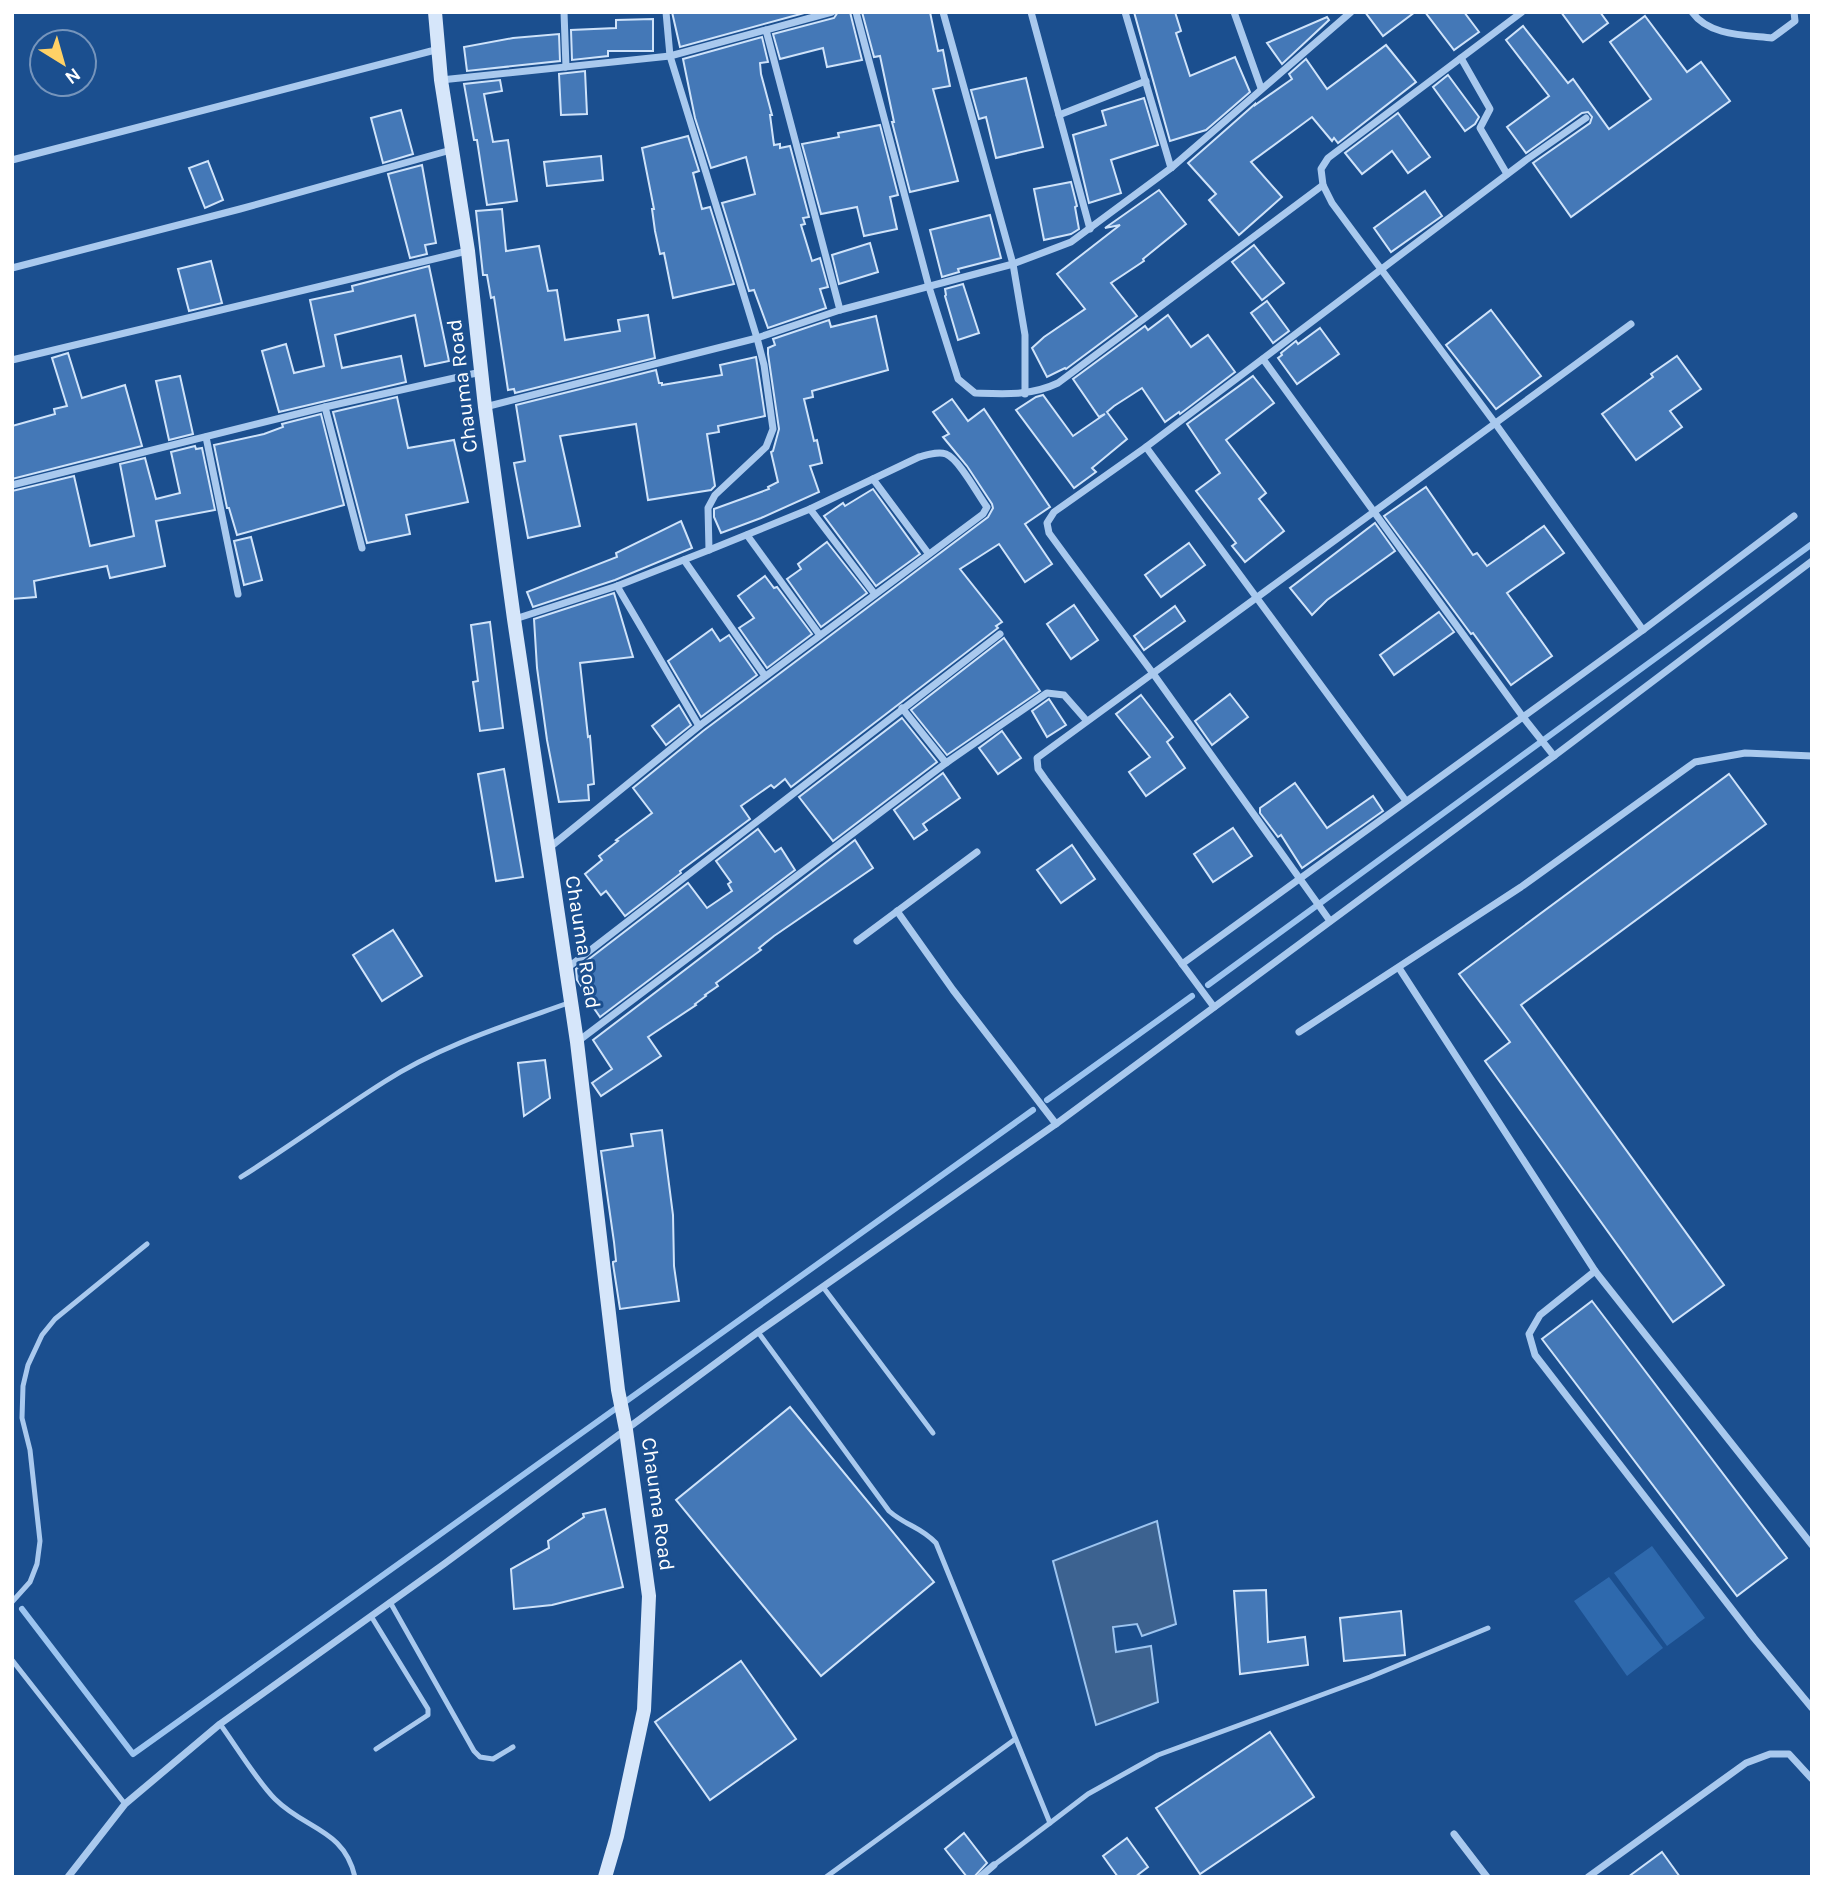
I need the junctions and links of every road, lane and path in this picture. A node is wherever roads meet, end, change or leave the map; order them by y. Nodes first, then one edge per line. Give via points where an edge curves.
1 (435, 12) edge
2 (564, 12) edge
3 (666, 12) edge
4 (832, 12) edge
5 (856, 12) edge
6 (943, 12) edge
7 (1031, 12) edge
8 (1125, 12) edge
9 (1234, 12) edge
10 (1351, 12) edge
11 (1522, 12) edge
12 (1692, 12) edge
13 (1794, 12) edge
14 (766, 30) junction
15 (439, 49) junction
16 (670, 56) junction
17 (1461, 58) junction
18 (566, 67) junction
19 (441, 80) junction
20 (1146, 81) junction
21 (1261, 89) junction
22 (1059, 115) junction
23 (1586, 118) dead end
24 (452, 149) junction
25 (12, 160) edge
26 (1171, 168) junction
27 (1507, 174) junction
28 (1323, 185) junction
29 (1090, 229) junction
30 (468, 251) junction
31 (1013, 264) junction
32 (12, 268) edge
33 (1382, 269) junction
34 (929, 286) junction
35 (840, 310) junction
36 (1631, 324) dead end
37 (757, 338) junction
38 (1263, 359) junction
39 (12, 360) edge
40 (481, 372) junction
41 (1025, 394) junction
42 (325, 407) junction
43 (485, 407) junction
44 (1495, 423) junction
45 (206, 437) junction
46 (1146, 447) junction
47 (873, 480) junction
48 (12, 485) edge
49 (810, 509) junction
50 (1374, 511) junction
51 (1794, 516) dead end
52 (747, 535) junction
53 (362, 548) dead end
54 (709, 550) junction
55 (928, 552) junction
56 (684, 560) junction
57 (1812, 561) edge
58 (617, 586) junction
59 (874, 593) junction
60 (238, 594) dead end
61 (1256, 597) junction
62 (514, 619) junction
63 (1643, 630) junction
64 (819, 634) junction
65 (1000, 634) dead end
66 (1152, 672) junction
67 (765, 676) junction
68 (902, 708) junction
69 (1522, 717) junction
70 (1086, 720) junction
71 (699, 726) junction
72 (1812, 756) edge
73 (1554, 757) junction
74 (946, 763) junction
75 (1406, 801) junction
76 (547, 849) junction
77 (976, 852) dead end
78 (1299, 879) junction
79 (897, 911) junction
80 (1330, 921) junction
81 (857, 941) dead end
82 (1182, 964) junction
83 (1399, 968) junction
84 (565, 969) junction
85 (571, 1002) junction
86 (1213, 1007) junction
87 (1299, 1032) dead end
88 (577, 1042) junction
89 (1056, 1124) junction
90 (241, 1178) dead end
91 (147, 1244) dead end
92 (1595, 1271) junction
93 (823, 1287) junction
94 (758, 1332) junction
95 (625, 1424) junction
96 (933, 1433) dead end
97 (1812, 1545) edge
98 (12, 1602) edge
99 (390, 1602) junction
100 (371, 1616) junction
101 (1488, 1628) dead end
102 (12, 1660) edge
103 (1812, 1708) edge
104 (220, 1724) junction
105 (1014, 1740) junction
106 (513, 1746) dead end
107 (376, 1749) dead end
108 (1812, 1779) edge
109 (125, 1804) junction
110 (1050, 1823) junction
111 (1454, 1834) dead end
112 (994, 1865) joint
113 (68, 1877) edge
114 (355, 1877) edge
115 (605, 1877) edge
116 (826, 1877) edge
117 (980, 1877) edge
118 (1487, 1877) edge
119 (1588, 1877) edge

1 - 15 street, Chauma Road
2 - 18 street
3 - 16 street
4 - 14 street
5 - 34 street
6 - 31 street
7 - 22 street
8 - 20 street
9 - 21 street
10 - 21 street
11 - 17 street
12 - 13 street via 1698,20 1728,34 1772,38 1795,21
14 - 16 street
14 - 35 street
15 - 19 street, Chauma Road
15 - 25 street
16 - 18 street
16 - 37 street
17 - 27 street via 1490,109 1480,128
17 - 28 street via 1328,158 1321,169
18 - 19 street
19 - 24 street, Chauma Road
20 - 22 street
20 - 26 street
21 - 26 street
22 - 29 street
23 - 27 street
24 - 30 street, Chauma Road
24 - 32 street
26 - 29 street
27 - 33 street
28 - 33 street
28 - 41 street via 1058,383
29 - 31 street via 1071,242
30 - 39 street
30 - 40 street, Chauma Road
31 - 34 street
31 - 41 street via 1025,335
33 - 38 street
33 - 44 street
34 - 35 street
34 - 41 street via 964,386 975,394
35 - 37 street
36 - 44 street
37 - 43 street
37 - 54 street via 773,429 766,447 715,495 708,508
38 - 46 street
38 - 50 street
40 - 42 street
40 - 43 street, Chauma Road
42 - 45 street
42 - 53 street
43 - 62 street, Chauma Road
44 - 50 street
44 - 63 street
45 - 48 street
45 - 60 street
46 - 61 street
46 - 66 street via 1054,512 1047,523 1049,533
47 - 49 street
47 - 55 street
47 - 55 street via 919,457 938,453 948,454 958,465 987,507
49 - 52 street
49 - 59 street
50 - 61 street
50 - 69 street
51 - 63 street
52 - 54 street
52 - 64 street
54 - 56 street
55 - 59 street
56 - 58 street
56 - 67 street
57 - 73 street
58 - 62 street
58 - 71 street
59 - 64 street
61 - 66 street
61 - 75 street
62 - 76 street, Chauma Road
63 - 69 street
64 - 67 street
65 - 68 street
66 - 70 street
66 - 78 street
67 - 71 street
68 - 74 street
68 - 84 street
69 - 73 street
69 - 75 street
70 - 74 street via 1063,695 1047,693
70 - 82 street via 1037,758 1038,769
71 - 76 street
72 - 83 street via 1745,753 1695,762 1579,847
73 - 80 street
74 - 88 street
75 - 78 street
76 - 84 street, Chauma Road
77 - 79 street
78 - 80 street
78 - 82 street
79 - 81 street
79 - 89 street
80 - 86 street
82 - 86 street
83 - 87 street
83 - 92 street
84 - 85 street, Chauma Road
85 - 88 street, Chauma Road
85 - 90 lane via 423,1060
86 - 89 street
88 - 95 street, Chauma Road
89 - 93 street
91 - 98 lane via 55,1320 28,1365 22,1418 40,1541 30,1583
92 - 97 street
92 - 103 street via 1540,1315 1528,1334 1535,1355
93 - 94 street
93 - 96 lane
94 - 95 street
94 - 105 lane via 889,1511 936,1543
95 - 99 street
95 - 115 street, Chauma Road via 649,1596 644,1710
99 - 100 street
99 - 106 lane via 474,1751 493,1759
100 - 104 street
100 - 107 lane via 428,1709 428,1715
101 - 110 lane via 1158,1755 1088,1794
102 - 109 lane
104 - 109 street
104 - 114 lane via 275,1799 335,1840 350,1858
105 - 110 lane
105 - 116 lane
108 - 119 street via 1789,1754 1770,1754 1746,1763
109 - 113 street
110 - 112 lane
111 - 118 street
112 - 117 street

